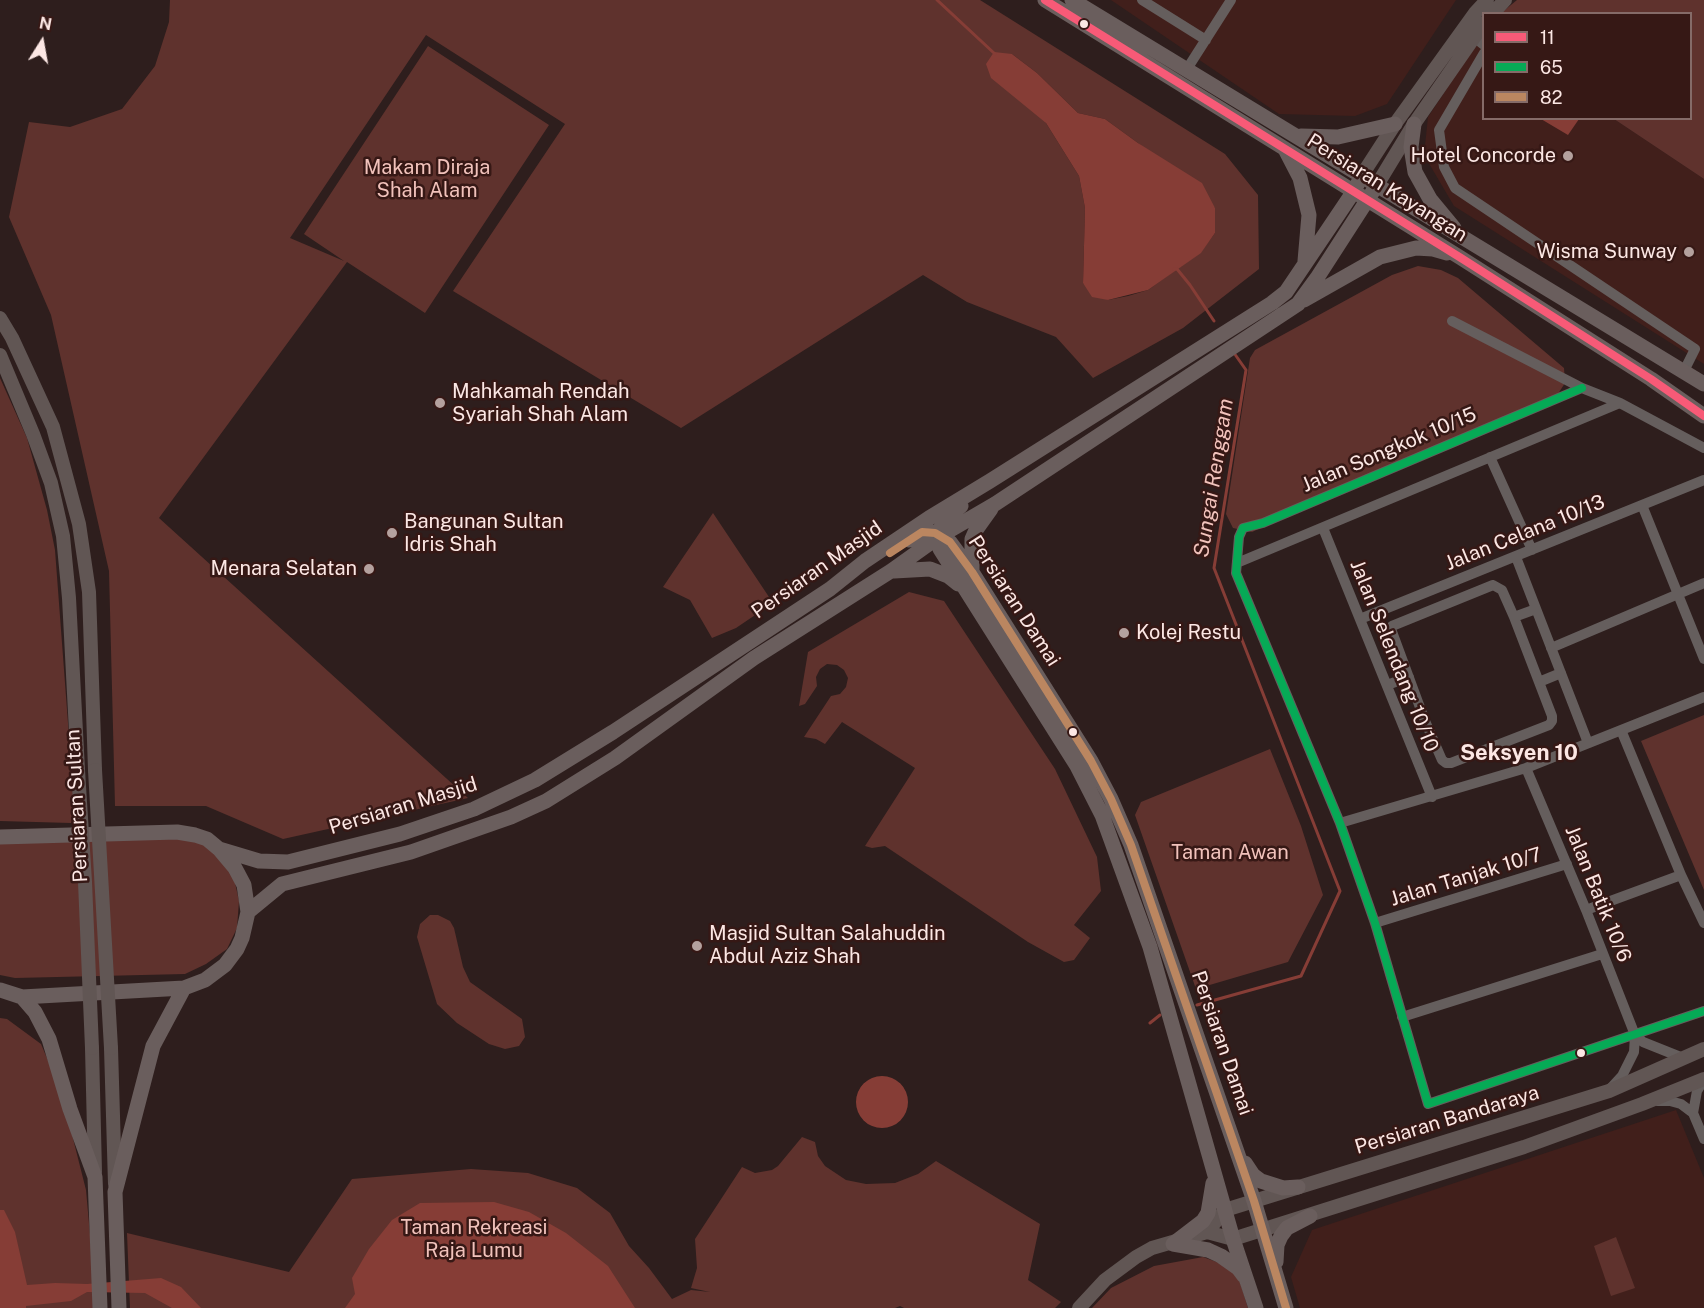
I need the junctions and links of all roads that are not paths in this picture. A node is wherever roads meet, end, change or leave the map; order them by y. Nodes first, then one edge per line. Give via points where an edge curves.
1 (1045, 0) edge
2 (1072, 0) edge
3 (1142, 0) edge
4 (1231, 0) edge
5 (1505, 0) edge
6 (1494, 12) edge
7 (1482, 13) edge
8 (1473, 37) edge
9 (1206, 40) junction
10 (1482, 57) edge
11 (1187, 69) junction
12 (1395, 124) junction
13 (1414, 124) junction
14 (1295, 135) junction
15 (1286, 150) junction
16 (1362, 175) junction
17 (1377, 185) junction
18 (1353, 191) junction
19 (1368, 200) junction
20 (1462, 238) junction
21 (1461, 258) junction
22 (1305, 264) junction
23 (1298, 304) junction
24 (0, 318) edge
25 (1452, 321) dead end
26 (0, 355) edge
27 (1684, 371) junction
28 (1704, 384) edge
29 (1582, 388) junction
30 (1620, 403) junction
31 (1704, 416) edge
32 (1704, 448) edge
33 (1491, 457) junction
34 (1704, 480) edge
35 (990, 481) junction
36 (995, 504) junction
37 (1642, 505) junction
38 (1323, 528) junction
39 (940, 536) junction
40 (1532, 550) junction
41 (1516, 557) junction
42 (1237, 563) junction
43 (891, 571) junction
44 (972, 572) junction
45 (1704, 583) edge
46 (830, 589) junction
47 (965, 590) junction
48 (1678, 594) junction
49 (1536, 609) junction
50 (1514, 617) junction
51 (1360, 619) junction
52 (1551, 648) junction
53 (1704, 659) edge
54 (1561, 673) junction
55 (1409, 677) junction
56 (1539, 682) junction
57 (1387, 686) junction
58 (1704, 697) edge
59 (1425, 721) junction
60 (1405, 729) junction
61 (1621, 730) junction
62 (1588, 743) junction
63 (1526, 768) junction
64 (1432, 797) junction
65 (1112, 802) junction
66 (1102, 815) junction
67 (1340, 823) junction
68 (0, 837) edge
69 (219, 849) junction
70 (1567, 864) junction
71 (1681, 875) junction
72 (1701, 906) edge
73 (1586, 910) junction
74 (248, 912) junction
75 (1375, 923) junction
76 (1704, 923) edge
77 (1602, 954) junction
78 (184, 988) junction
79 (0, 990) edge
80 (22, 997) junction
81 (1704, 1011) edge
82 (1402, 1017) junction
83 (1635, 1035) junction
84 (1704, 1049) edge
85 (1683, 1058) junction
86 (1704, 1079) edge
87 (1609, 1091) junction
88 (1642, 1104) junction
89 (1704, 1108) edge
90 (1693, 1113) junction
91 (1704, 1139) edge
92 (1237, 1151) junction
93 (1214, 1168) junction
94 (95, 1177) junction
95 (1298, 1187) junction
96 (115, 1192) junction
97 (1254, 1201) junction
98 (1225, 1210) junction
99 (1310, 1215) junction
100 (1263, 1230) junction
101 (1207, 1233) junction
102 (1233, 1239) junction
103 (1173, 1244) junction
104 (1276, 1271) junction
105 (1246, 1278) junction
106 (100, 1308) edge
107 (119, 1308) edge
108 (1079, 1308) edge
109 (1256, 1308) edge
110 (1286, 1308) edge

1 - 15 main road, Persiaran Kayangan
2 - 11 main road, Persiaran Kayangan
3 - 9 street
4 - 9 street
5 - 6 street
7 - 8 street
8 - 12 street
8 - 13 street
9 - 11 street
10 - 27 street via 1439,130 1444,167 1455,188 1695,349
11 - 14 main road, Persiaran Kayangan
12 - 14 main road via 1338,137
12 - 16 street
13 - 17 street
13 - 20 main road via 1411,147 1415,172 1430,199
14 - 16 main road, Persiaran Kayangan
15 - 18 main road, Persiaran Kayangan
15 - 22 main road via 1300,178 1309,215
16 - 17 main road, Persiaran Kayangan
16 - 18 main road, Persiaran Masjid
17 - 19 main road, Persiaran Masjid
17 - 20 main road, Persiaran Kayangan
18 - 19 main road, Persiaran Kayangan
18 - 22 main road, Persiaran Masjid
19 - 21 main road, Persiaran Kayangan
19 - 23 main road, Persiaran Masjid
20 - 27 main road, Persiaran Kayangan
21 - 23 main road via 1433,249 1399,251 1380,257
21 - 31 main road, Persiaran Kayangan
22 - 35 main road, Persiaran Masjid via 1286,292 1272,303
23 - 36 main road, Persiaran Masjid
24 - 96 street, Persiaran Sultan, bridge via 53,427 79,524 89,592
25 - 29 street
26 - 94 street, Persiaran Sultan, bridge via 51,483 63,536 86,882
27 - 28 main road, Persiaran Kayangan
29 - 30 street
29 - 42 street, Jalan Songkok 10/15 via 1263,523 1243,528
30 - 32 street
30 - 33 street
33 - 38 street
33 - 40 street
34 - 37 street, Jalan Celana 10/13
35 - 39 main road via 951,513
35 - 46 main road, Persiaran Masjid via 865,561
36 - 39 main road, Persiaran Masjid
36 - 44 main road via 972,539
37 - 40 street, Jalan Celana 10/13
37 - 48 street
38 - 42 street
38 - 51 street, Jalan Selendang 10/10
39 - 43 main road, Persiaran Masjid
39 - 44 main road, Persiaran Damai via 950,542
39 - 46 main road via 922,532
39 - 47 main road, Persiaran Damai via 940,549
40 - 41 street, Jalan Celana 10/13
41 - 49 street
41 - 51 street, Jalan Celana 10/13
42 - 67 street via 1238,582
43 - 47 main road via 930,569 948,576
43 - 74 main road, Persiaran Masjid via 754,658 615,758 546,801 445,841 282,884
44 - 65 main road, Persiaran Damai via 1091,761
45 - 48 street
46 - 69 main road, Persiaran Masjid via 613,732 535,780 474,809 400,834 288,862 259,861
47 - 66 main road, Persiaran Damai via 1077,766
48 - 52 street
48 - 53 street
49 - 50 street
49 - 52 street
50 - 55 street via 1502,590 1493,585 1394,624 1391,629
50 - 56 street
51 - 57 street, Jalan Selendang 10/10
52 - 54 street
54 - 56 street
54 - 62 street
55 - 57 street
55 - 59 street
56 - 59 street via 1552,716 1549,725 1451,763 1442,760
57 - 60 street, Jalan Selendang 10/10
58 - 61 street
59 - 60 street
60 - 64 street, Jalan Selendang 10/10
61 - 62 street
61 - 71 street
62 - 63 street
63 - 64 street
63 - 70 street, Jalan Batik 10/6
64 - 67 street
65 - 66 main road
65 - 92 main road, Persiaran Damai via 1131,844
66 - 93 main road, Persiaran Damai via 1150,947
67 - 75 street
68 - 69 main road via 177,832 207,839
69 - 74 main road via 236,868 244,885
70 - 73 street, Jalan Batik 10/6
70 - 75 street, Jalan Tanjak 10/7
71 - 72 street
71 - 73 street
72 - 76 street
73 - 77 street, Jalan Batik 10/6
74 - 78 main road via 242,938 225,964 205,980
75 - 82 street
77 - 82 street
77 - 83 street, Jalan Batik 10/6
78 - 80 main road
78 - 96 main road via 153,1046
79 - 80 main road
80 - 94 main road via 49,1039
81 - 83 street
82 - 83 street via 1428,1104
83 - 85 street
83 - 87 street via 1634,1052
84 - 85 street, Persiaran Bandaraya
85 - 87 street, Persiaran Bandaraya
86 - 88 street
86 - 90 street
87 - 95 street, Persiaran Bandaraya
88 - 90 street via 1670,1101
88 - 99 street via 1524,1147
89 - 90 street
90 - 91 street
92 - 95 main road via 1261,1181 1284,1188
92 - 97 main road, Persiaran Damai
93 - 98 main road, Persiaran Damai
93 - 103 main road via 1208,1213
94 - 106 main road, Persiaran Sultan
95 - 97 street, Persiaran Bandaraya
96 - 107 main road, Persiaran Sultan
97 - 98 street, Persiaran Bandaraya
97 - 100 main road, Persiaran Damai
98 - 101 street
98 - 102 main road, Persiaran Damai
99 - 100 street
99 - 104 main road via 1281,1236 1275,1254
100 - 102 street
100 - 104 main road, Persiaran Damai
101 - 102 street
101 - 103 street
102 - 105 main road, Persiaran Damai
103 - 105 main road via 1221,1256
103 - 108 street via 1152,1248 1136,1257 1105,1280
104 - 110 main road, Persiaran Damai
105 - 109 main road, Persiaran Damai

